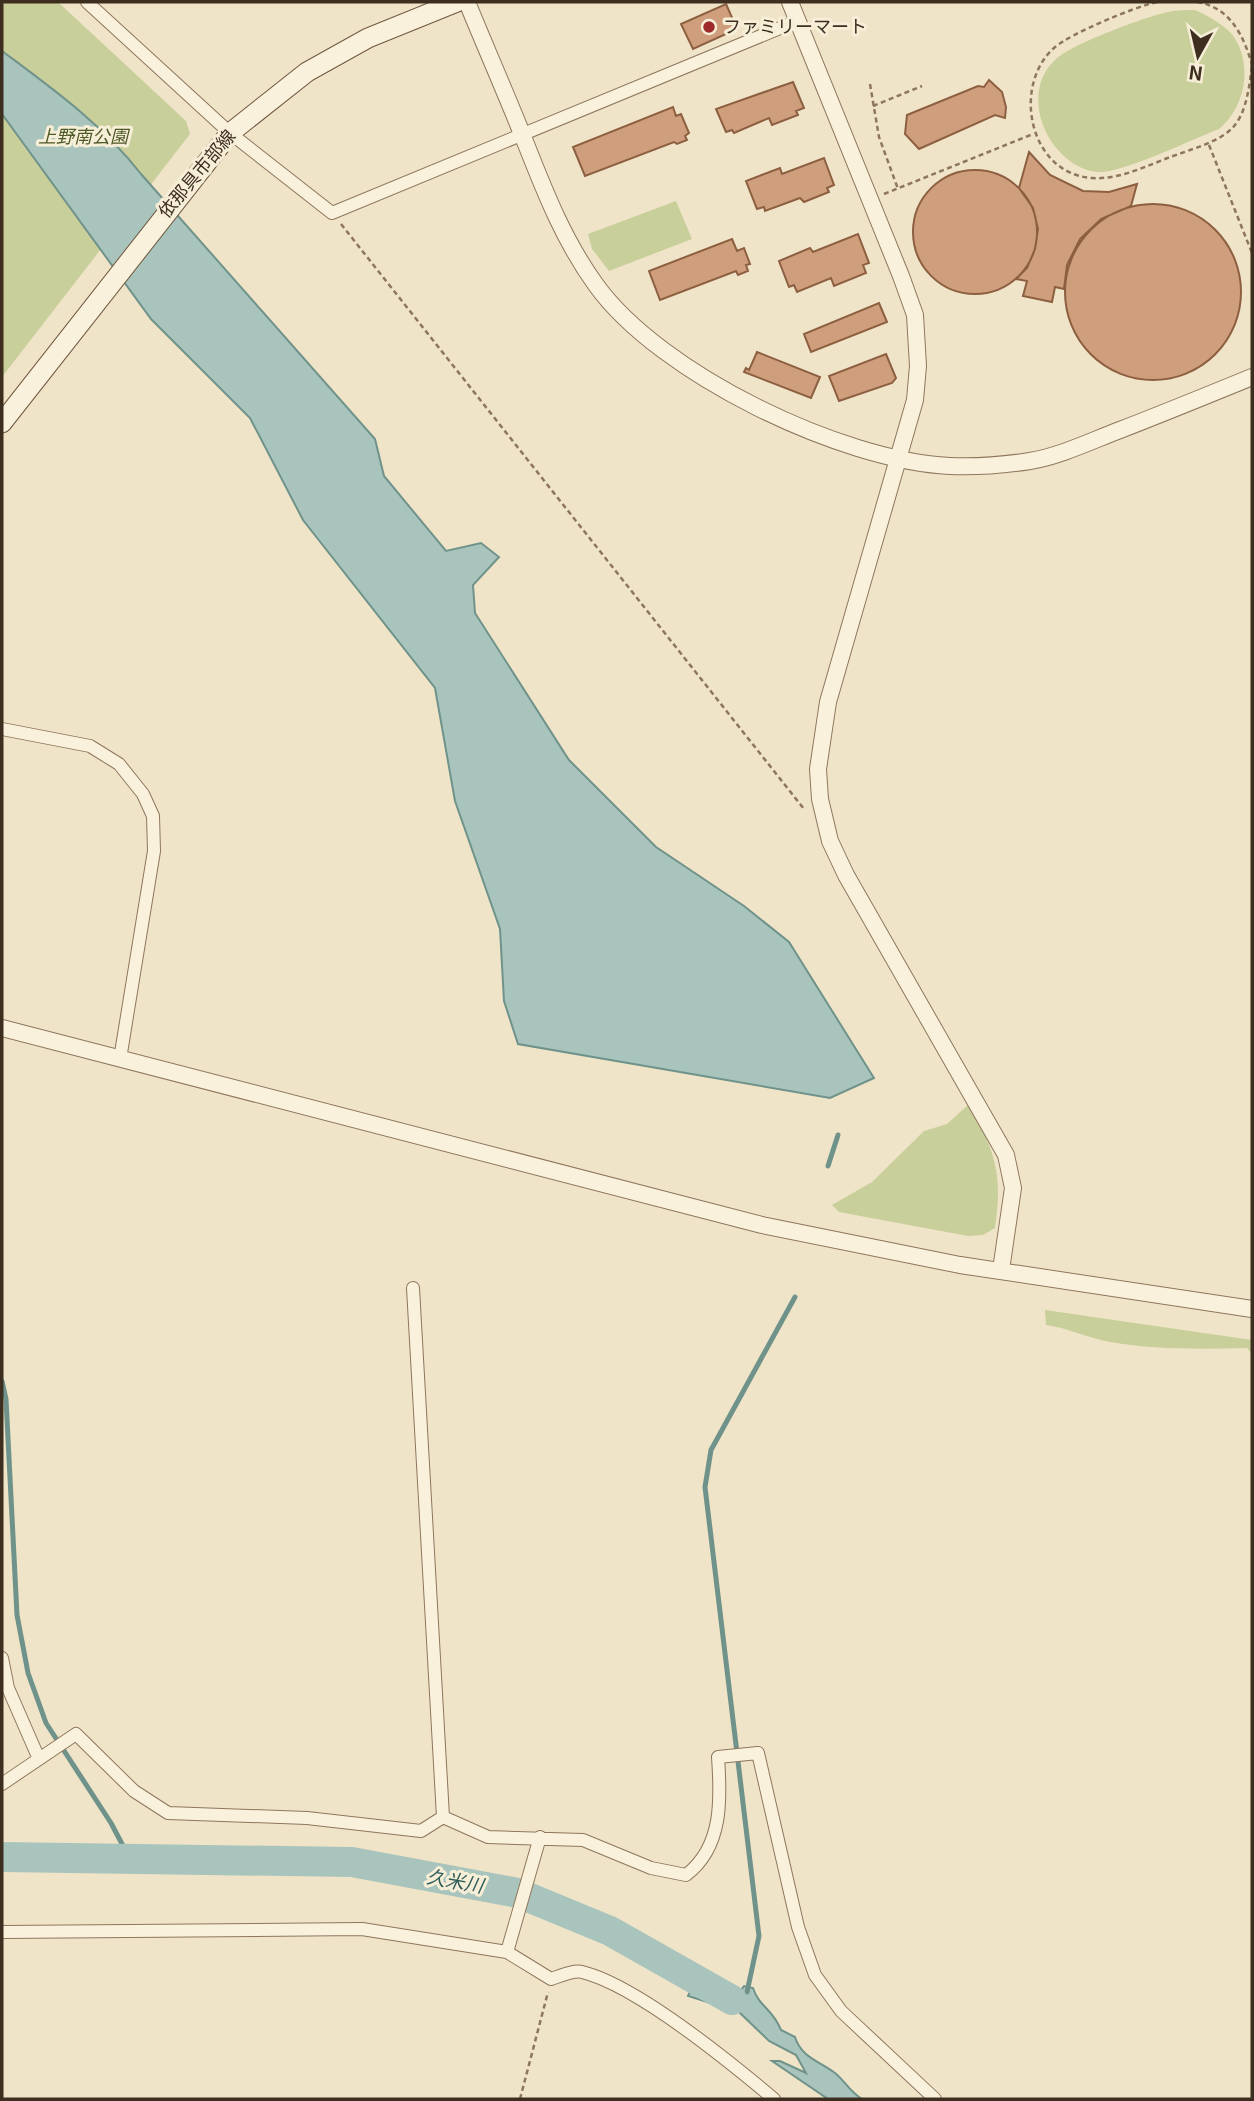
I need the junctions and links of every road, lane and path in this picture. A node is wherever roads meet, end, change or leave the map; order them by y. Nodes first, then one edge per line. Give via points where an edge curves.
1 (87, 2) edge
2 (457, 2) edge
3 (467, 2) edge
4 (790, 2) edge
5 (1151, 2) edge
6 (1157, 2) edge
7 (1197, 2) edge
8 (797, 21) junction
9 (1252, 66) edge
10 (870, 84) dead end
11 (922, 86) dead end
12 (873, 106) junction
13 (230, 133) junction
14 (1034, 134) junction
15 (523, 135) junction
16 (1208, 144) junction
17 (898, 189) junction
18 (884, 194) dead end
19 (332, 213) junction
20 (1252, 253) edge
21 (1252, 377) edge
22 (7, 415) edge
23 (900, 458) junction
24 (2, 729) edge
25 (804, 809) dead end
26 (2, 1028) edge
27 (120, 1059) junction
28 (1001, 1270) junction
29 (412, 1288) dead end
30 (1252, 1309) edge
31 (2, 1658) edge
32 (42, 1757) junction
33 (2, 1784) edge
34 (443, 1817) junction
35 (540, 1836) junction
36 (2, 1932) edge
37 (507, 1952) junction
38 (551, 1979) junction
39 (520, 2099) edge
40 (774, 2099) edge
41 (935, 2099) edge

1 - 13 street
2 - 13 main road, 依那具市部線 via 368,38 307,72
3 - 15 street
4 - 8 street
5 - 6 path
5 - 14 path via 1073,36 1045,59 1032,83
7 - 9 path via 1232,21
8 - 15 street
8 - 23 street via 915,316 916,389
9 - 16 path via 1244,115 1226,134
10 - 12 path
11 - 12 path
12 - 17 path
13 - 19 street
13 - 22 main road, 依那具市部線
14 - 16 path via 1057,163 1090,178 1128,173
14 - 17 path
15 - 19 street
15 - 23 street via 571,248 631,327 724,391 833,439
16 - 20 path
17 - 18 path
19 - 25 path
21 - 23 street via 1083,445 1031,461 949,466
23 - 28 street via 828,702 818,769 820,799 830,841 846,876 1006,1155 1013,1188
24 - 27 street via 90,746 119,764 143,794 153,816 154,851
26 - 27 street
27 - 28 street via 762,1225
28 - 30 street
29 - 34 street
31 - 32 street via 8,1688
32 - 33 street
32 - 34 street via 76,1734 134,1791 168,1813 307,1818 421,1830
34 - 35 street via 488,1837
35 - 37 street
35 - 41 street via 583,1840 651,1868 686,1875 701,1864 713,1845 720,1793 718,1757 758,1753 798,1927 815,1975 841,2011
36 - 37 street via 362,1929
37 - 38 street
38 - 39 path
38 - 40 street via 580,1972 623,1989 730,2062

